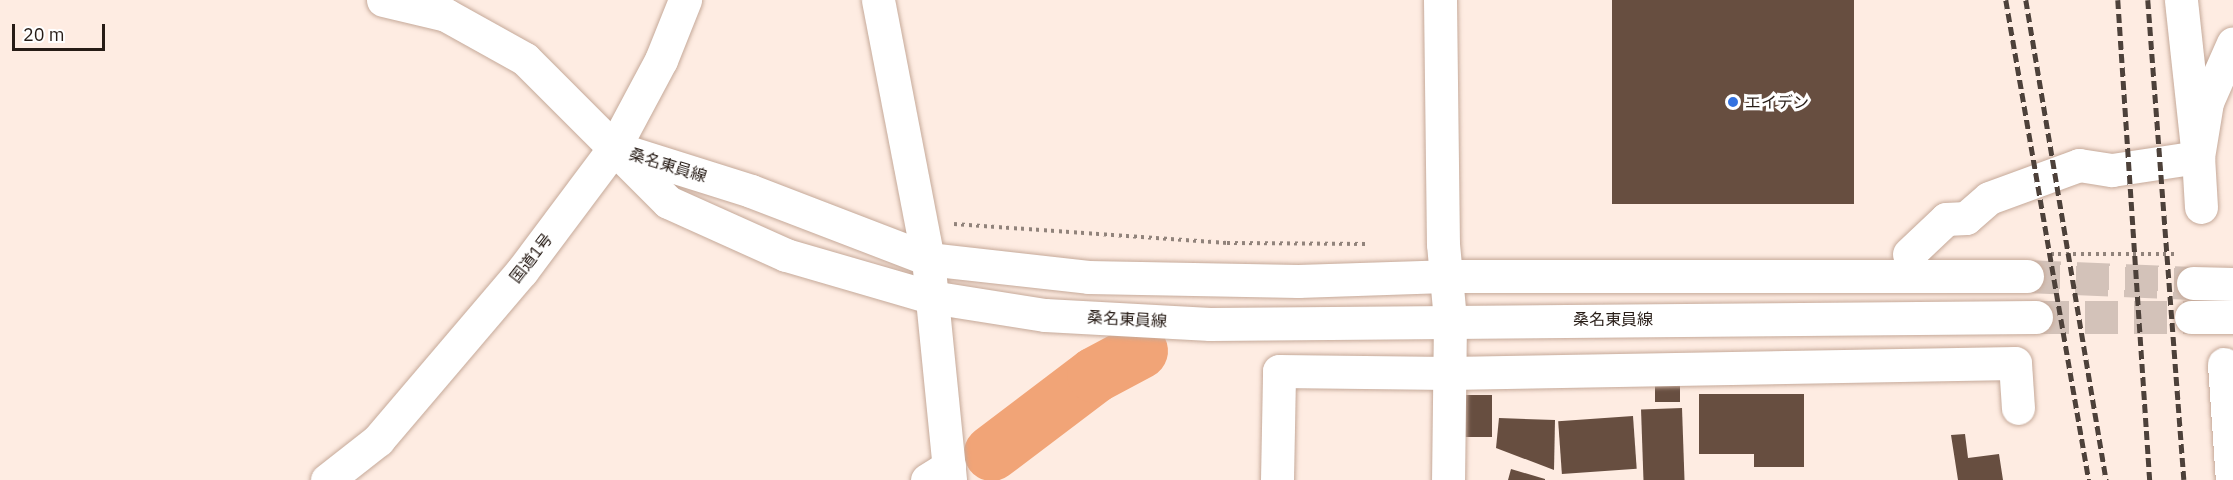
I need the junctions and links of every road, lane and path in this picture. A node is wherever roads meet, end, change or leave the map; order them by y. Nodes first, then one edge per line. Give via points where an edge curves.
1 (383, 0) edge
2 (685, 0) edge
3 (878, 0) edge
4 (1440, 0) edge
5 (2181, 0) edge
6 (2233, 43) edge
7 (614, 148) junction
8 (2198, 157) junction
9 (2201, 207) dead end
10 (1910, 254) dead end
11 (928, 259) junction
12 (1445, 276) junction
13 (2027, 276) tunnel mouth
14 (2193, 283) tunnel mouth
15 (2233, 284) edge
16 (931, 297) junction
17 (2036, 317) tunnel mouth
18 (2191, 317) tunnel mouth
19 (2233, 317) edge
20 (1450, 320) junction
21 (2224, 364) dead end
22 (1449, 373) junction
23 (2018, 408) dead end
24 (942, 475) edge
25 (327, 480) edge
26 (1277, 480) edge
27 (1448, 480) edge
28 (2232, 480) edge

1 - 7 main road via 446,15 525,59
2 - 7 main road, 国道1号 via 661,60
3 - 11 main road
4 - 12 main road
5 - 8 main road
6 - 8 main road via 2207,102
7 - 11 main road, 桑名東員線 via 751,191
7 - 16 main road, 桑名東員線 via 668,202 786,255
7 - 25 main road, 国道1号 via 522,271 378,440
8 - 9 main road
8 - 10 main road via 2112,170 2079,165 1989,198 1966,218 1946,219
11 - 12 main road, 桑名東員線 via 1088,277 1298,281
11 - 16 main road
12 - 13 main road, 桑名東員線
12 - 20 main road
14 - 15 main road
16 - 20 main road, 桑名東員線 via 1045,315 1210,324
16 - 24 main road
17 - 20 main road, 桑名東員線
18 - 19 main road
20 - 22 main road
21 - 28 main road
22 - 23 main road via 2015,363
22 - 26 main road via 1279,371
22 - 27 main road

